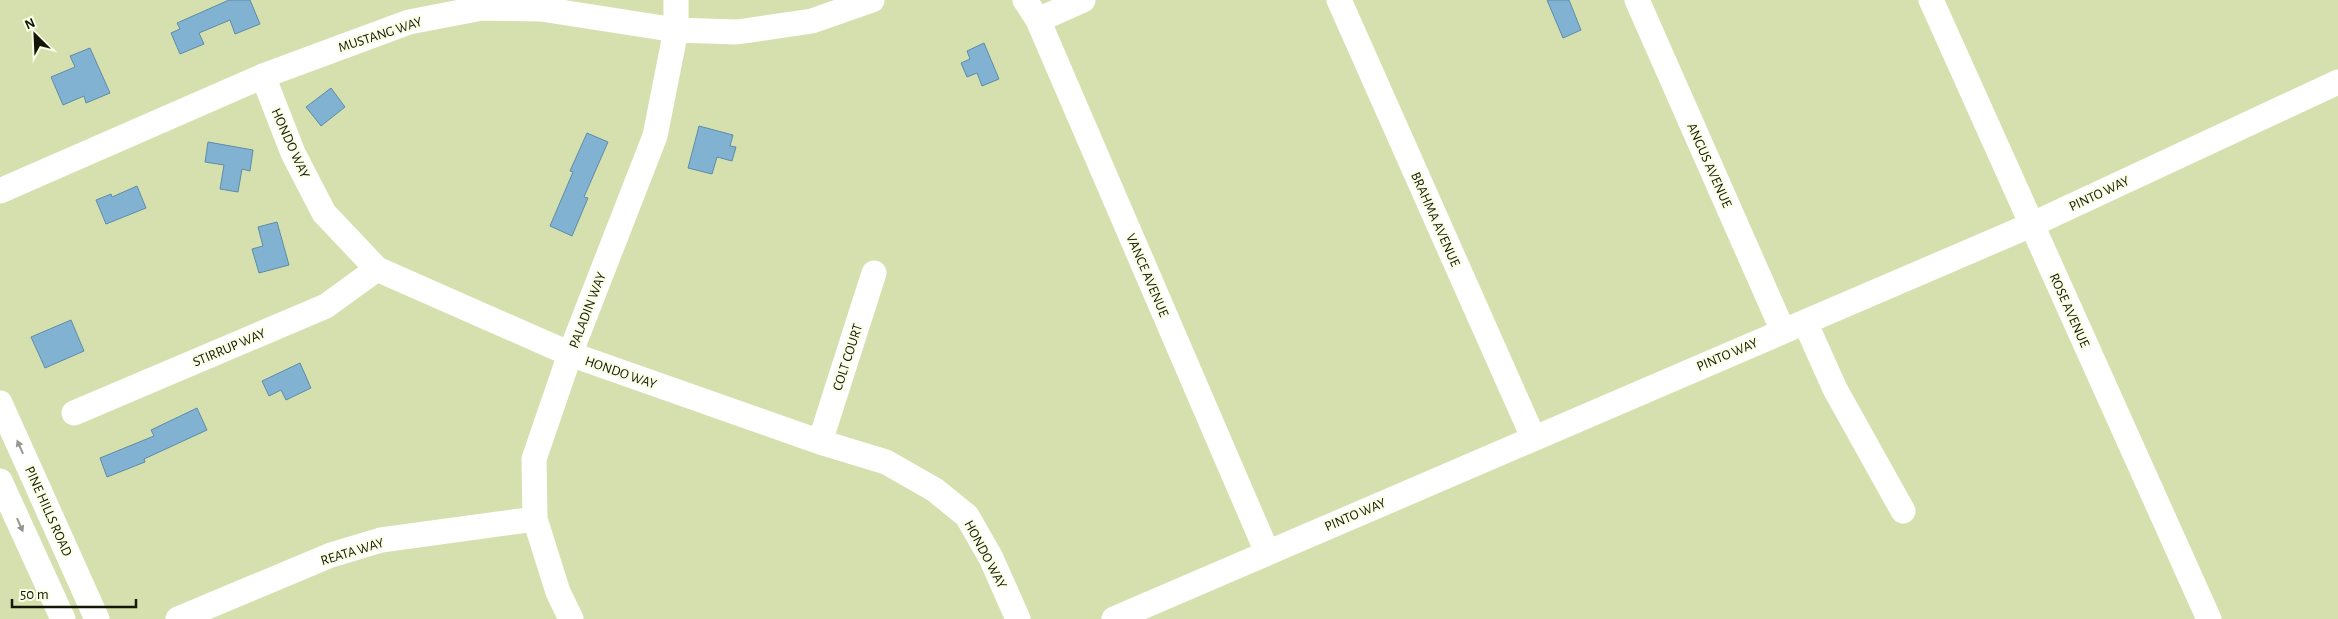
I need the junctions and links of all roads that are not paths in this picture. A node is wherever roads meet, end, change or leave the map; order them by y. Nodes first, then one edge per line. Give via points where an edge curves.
1 (676, 0) edge
2 (872, 0) edge
3 (1083, 0) edge
4 (1339, 0) edge
5 (1637, 0) edge
6 (1931, 0) edge
7 (1031, 10) edge
8 (676, 30) junction
9 (263, 76) junction
10 (2338, 82) edge
11 (0, 191) edge
12 (2032, 225) junction
13 (377, 269) junction
14 (874, 273) dead end
15 (1794, 326) junction
16 (570, 354) junction
17 (0, 403) edge
18 (74, 413) dead end
19 (1533, 437) junction
20 (820, 442) junction
21 (0, 481) edge
22 (1903, 511) dead end
23 (535, 519) junction
24 (1267, 552) junction
25 (63, 619) edge
26 (97, 619) edge
27 (178, 619) edge
28 (571, 619) edge
29 (1018, 619) edge
30 (1114, 619) edge
31 (2209, 619) edge

1 - 8 street, PALADIN WAY
2 - 8 street, MUSTANG WAY via 812,21 737,32
3 - 7 street
4 - 19 street, BRAHMA AVENUE
5 - 15 street, ANGUS AVENUE
6 - 12 street, ROSE AVENUE
7 - 24 street, VANCE AVENUE
8 - 9 street, MUSTANG WAY via 541,9 482,8 409,22
8 - 16 street, PALADIN WAY via 655,136
9 - 11 street, MUSTANG WAY
9 - 13 street, HONDO WAY via 293,153 324,214
10 - 12 street, PINTO WAY
12 - 15 street, PINTO WAY
12 - 31 street, ROSE AVENUE
13 - 16 street, HONDO WAY
13 - 18 street, STIRRUP WAY via 326,306
14 - 20 street, COLT COURT
15 - 19 street, PINTO WAY
15 - 22 street, ANGUS AVENUE via 1835,389
16 - 20 street, HONDO WAY
16 - 23 street, PALADIN WAY via 534,459
26 -> 17 street, PINE HILLS ROAD
19 - 24 street, PINTO WAY
20 - 29 street, HONDO WAY via 886,462 935,490 967,516 991,558
21 -> 25 street
23 - 27 street, REATA WAY via 381,540 331,555
23 - 28 street, PALADIN WAY via 558,592
24 - 30 street, PINTO WAY

